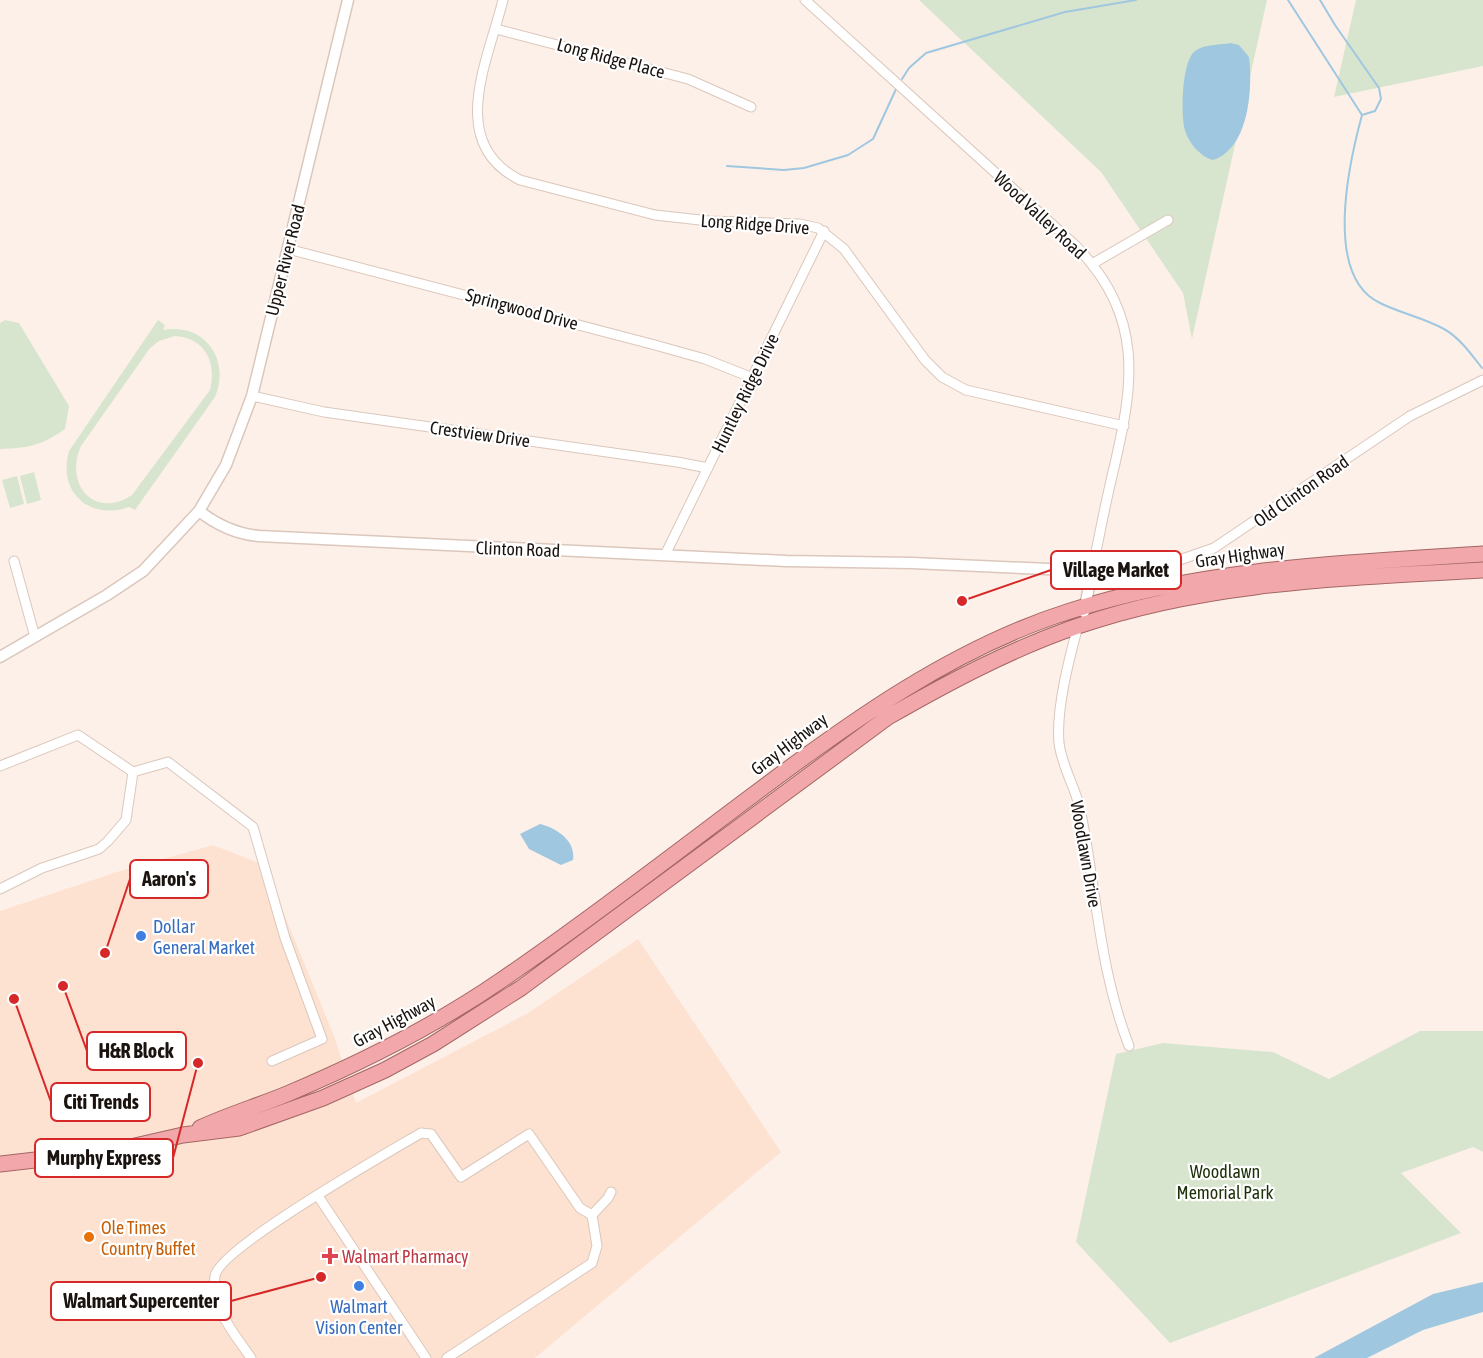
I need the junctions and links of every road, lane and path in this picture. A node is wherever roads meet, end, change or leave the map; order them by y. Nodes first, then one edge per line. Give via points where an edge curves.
1 (348, 0) edge
2 (503, 0) edge
3 (805, 0) edge
4 (496, 29) junction
5 (752, 108) dead end
6 (1168, 220) dead end
7 (824, 231) junction
8 (288, 249) junction
9 (1092, 264) junction
10 (753, 378) junction
11 (1483, 380) edge
12 (252, 396) junction
13 (1124, 426) junction
14 (708, 468) junction
15 (199, 511) junction
16 (1483, 554) edge
17 (665, 555) junction
18 (14, 561) dead end
19 (1483, 570) edge
20 (1092, 571) junction
21 (1087, 606) junction
22 (1078, 626) junction
23 (35, 637) junction
24 (0, 657) edge
25 (0, 766) edge
26 (134, 772) junction
27 (0, 889) edge
28 (1129, 1047) dead end
29 (273, 1061) dead end
30 (183, 1135) junction
31 (0, 1164) edge
32 (610, 1192) dead end
33 (318, 1196) junction
34 (592, 1215) junction
35 (250, 1358) edge
36 (426, 1358) edge
37 (447, 1358) edge

1 - 8 street, Upper River Road
2 - 4 street
3 - 9 street, Wood Valley Road
4 - 5 street, Long Ridge Place via 688,79
4 - 7 street, Long Ridge Drive via 476,122 484,147 507,174 655,215 812,225
6 - 9 street
7 - 10 street, Huntley Ridge Drive
7 - 13 street, Long Ridge Drive via 844,249 925,360 942,377 966,390
8 - 10 street, Springwood Drive via 655,345
8 - 12 street, Upper River Road
9 - 13 street, Wood Valley Road via 1112,297 1128,349 1130,383
10 - 14 street, Huntley Ridge Drive
11 - 20 street, Old Clinton Road via 1410,416 1214,548 1165,565 1118,572
12 - 14 street, Crestview Drive via 324,412
12 - 15 street, Upper River Road via 232,454
13 - 20 street, Wood Valley Road
14 - 17 street, Huntley Ridge Drive
15 - 17 street, Clinton Road via 230,530 259,536
15 - 23 street via 143,570
16 - 21 highway, Gray Highway via 1279,568 1141,592
17 - 20 street, Clinton Road
18 - 23 street
19 - 22 highway, Gray Highway via 1233,589
20 - 21 street
21 - 22 street
21 - 30 highway, Gray Highway via 1037,624 947,666 848,724 503,979 434,1024 328,1076
22 - 28 street, Woodlawn Drive via 1059,744 1081,813 1113,1005
22 - 30 highway, Gray Highway via 1000,658 888,717 521,988 433,1044 348,1088 279,1115 239,1128
23 - 24 street
25 - 26 street via 78,735
26 - 27 street via 126,820 108,842
26 - 29 street via 168,762 253,828 285,938 322,1039
30 - 31 highway, Gray Highway via 113,1151
32 - 34 street
33 - 34 street via 421,1133 431,1134 460,1178 529,1134 580,1208
33 - 35 street via 260,1233 220,1264 215,1274 215,1297 220,1311
33 - 36 street
34 - 37 street via 596,1255 585,1269

